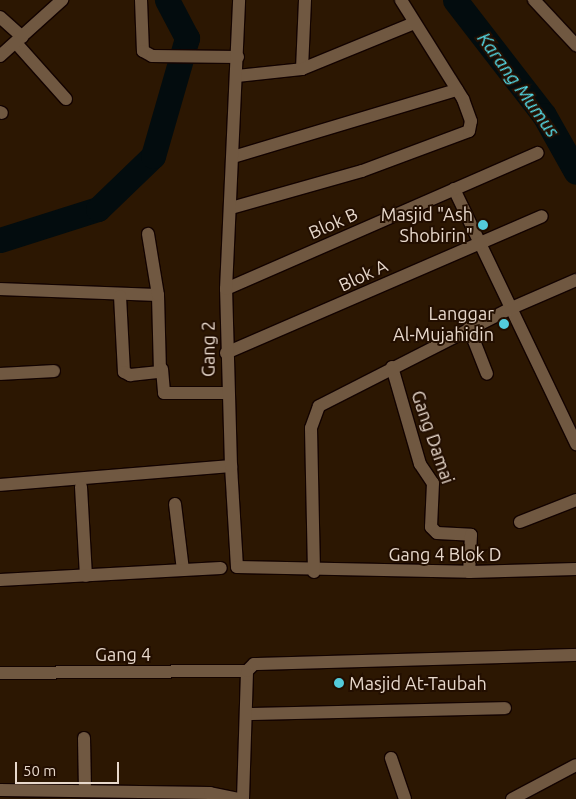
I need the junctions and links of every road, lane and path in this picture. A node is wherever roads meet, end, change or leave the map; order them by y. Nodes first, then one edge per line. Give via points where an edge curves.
1 (62, 0) edge
2 (141, 0) edge
3 (239, 0) edge
4 (304, 0) edge
5 (401, 0) edge
6 (534, 0) edge
7 (0, 17) edge
8 (414, 23) junction
9 (19, 40) junction
10 (576, 46) edge
11 (0, 56) edge
12 (238, 57) junction
13 (302, 69) junction
14 (237, 76) junction
15 (457, 90) junction
16 (66, 99) dead end
17 (538, 153) dead end
18 (233, 157) junction
19 (454, 189) junction
20 (231, 208) junction
21 (542, 216) dead end
22 (148, 234) dead end
23 (478, 244) junction
24 (576, 280) edge
25 (0, 289) edge
26 (226, 290) junction
27 (158, 295) junction
28 (120, 296) junction
29 (509, 309) junction
30 (469, 328) junction
31 (226, 353) junction
32 (392, 368) junction
33 (162, 369) junction
34 (54, 371) dead end
35 (0, 374) edge
36 (487, 374) dead end
37 (226, 393) junction
38 (576, 444) edge
39 (231, 466) junction
40 (0, 485) edge
41 (81, 487) dead end
42 (576, 500) edge
43 (174, 504) dead end
44 (520, 522) dead end
45 (221, 568) dead end
46 (576, 569) edge
47 (183, 570) junction
48 (314, 572) junction
49 (469, 572) junction
50 (86, 576) junction
51 (0, 580) edge
52 (576, 655) edge
53 (247, 671) junction
54 (0, 672) edge
55 (505, 708) dead end
56 (246, 714) junction
57 (84, 738) dead end
58 (391, 758) dead end
59 (576, 765) edge
60 (0, 790) edge
61 (85, 791) junction
62 (241, 799) edge
63 (405, 799) edge
64 (512, 799) edge

1 - 9 street
2 - 12 street via 144,51 152,56
3 - 12 street, Gang 2
4 - 13 street
5 - 8 street
6 - 10 street
7 - 9 street
8 - 13 street
8 - 15 street
9 - 11 street
9 - 16 street
12 - 14 street, Gang 2
13 - 14 street
14 - 18 street, Gang 2
15 - 18 street
15 - 20 street via 471,121 464,134 362,171
17 - 19 street, Blok B
18 - 20 street, Gang 2
19 - 23 street
19 - 26 street, Blok B
20 - 26 street, Gang 2
21 - 23 street, Blok A
22 - 27 street
23 - 29 street
23 - 31 street, Blok A
24 - 29 street
25 - 28 street
26 - 31 street, Gang 2
27 - 28 street
27 - 33 street
28 - 33 street via 124,372 130,375
29 - 30 street
29 - 38 street
30 - 32 street
30 - 36 street
31 - 37 street, Gang 2
32 - 48 street via 324,402 313,416
32 - 49 street, Gang Damai via 420,464 433,483 432,527 437,533 471,535
33 - 37 street via 164,393
34 - 35 street
37 - 39 street, Gang 2
39 - 40 street
39 - 48 street, Gang 2 via 237,567
41 - 50 street
42 - 44 street
43 - 47 street
45 - 47 street
46 - 49 street, Gang 4 Blok D
47 - 50 street
48 - 49 street, Gang 4 Blok D
50 - 51 street
52 - 53 street, Gang 4 via 261,663
53 - 54 street, Gang 4
53 - 56 street
55 - 56 street
56 - 62 street
57 - 61 street
58 - 63 street
59 - 64 street
60 - 61 street
61 - 62 street via 210,793

